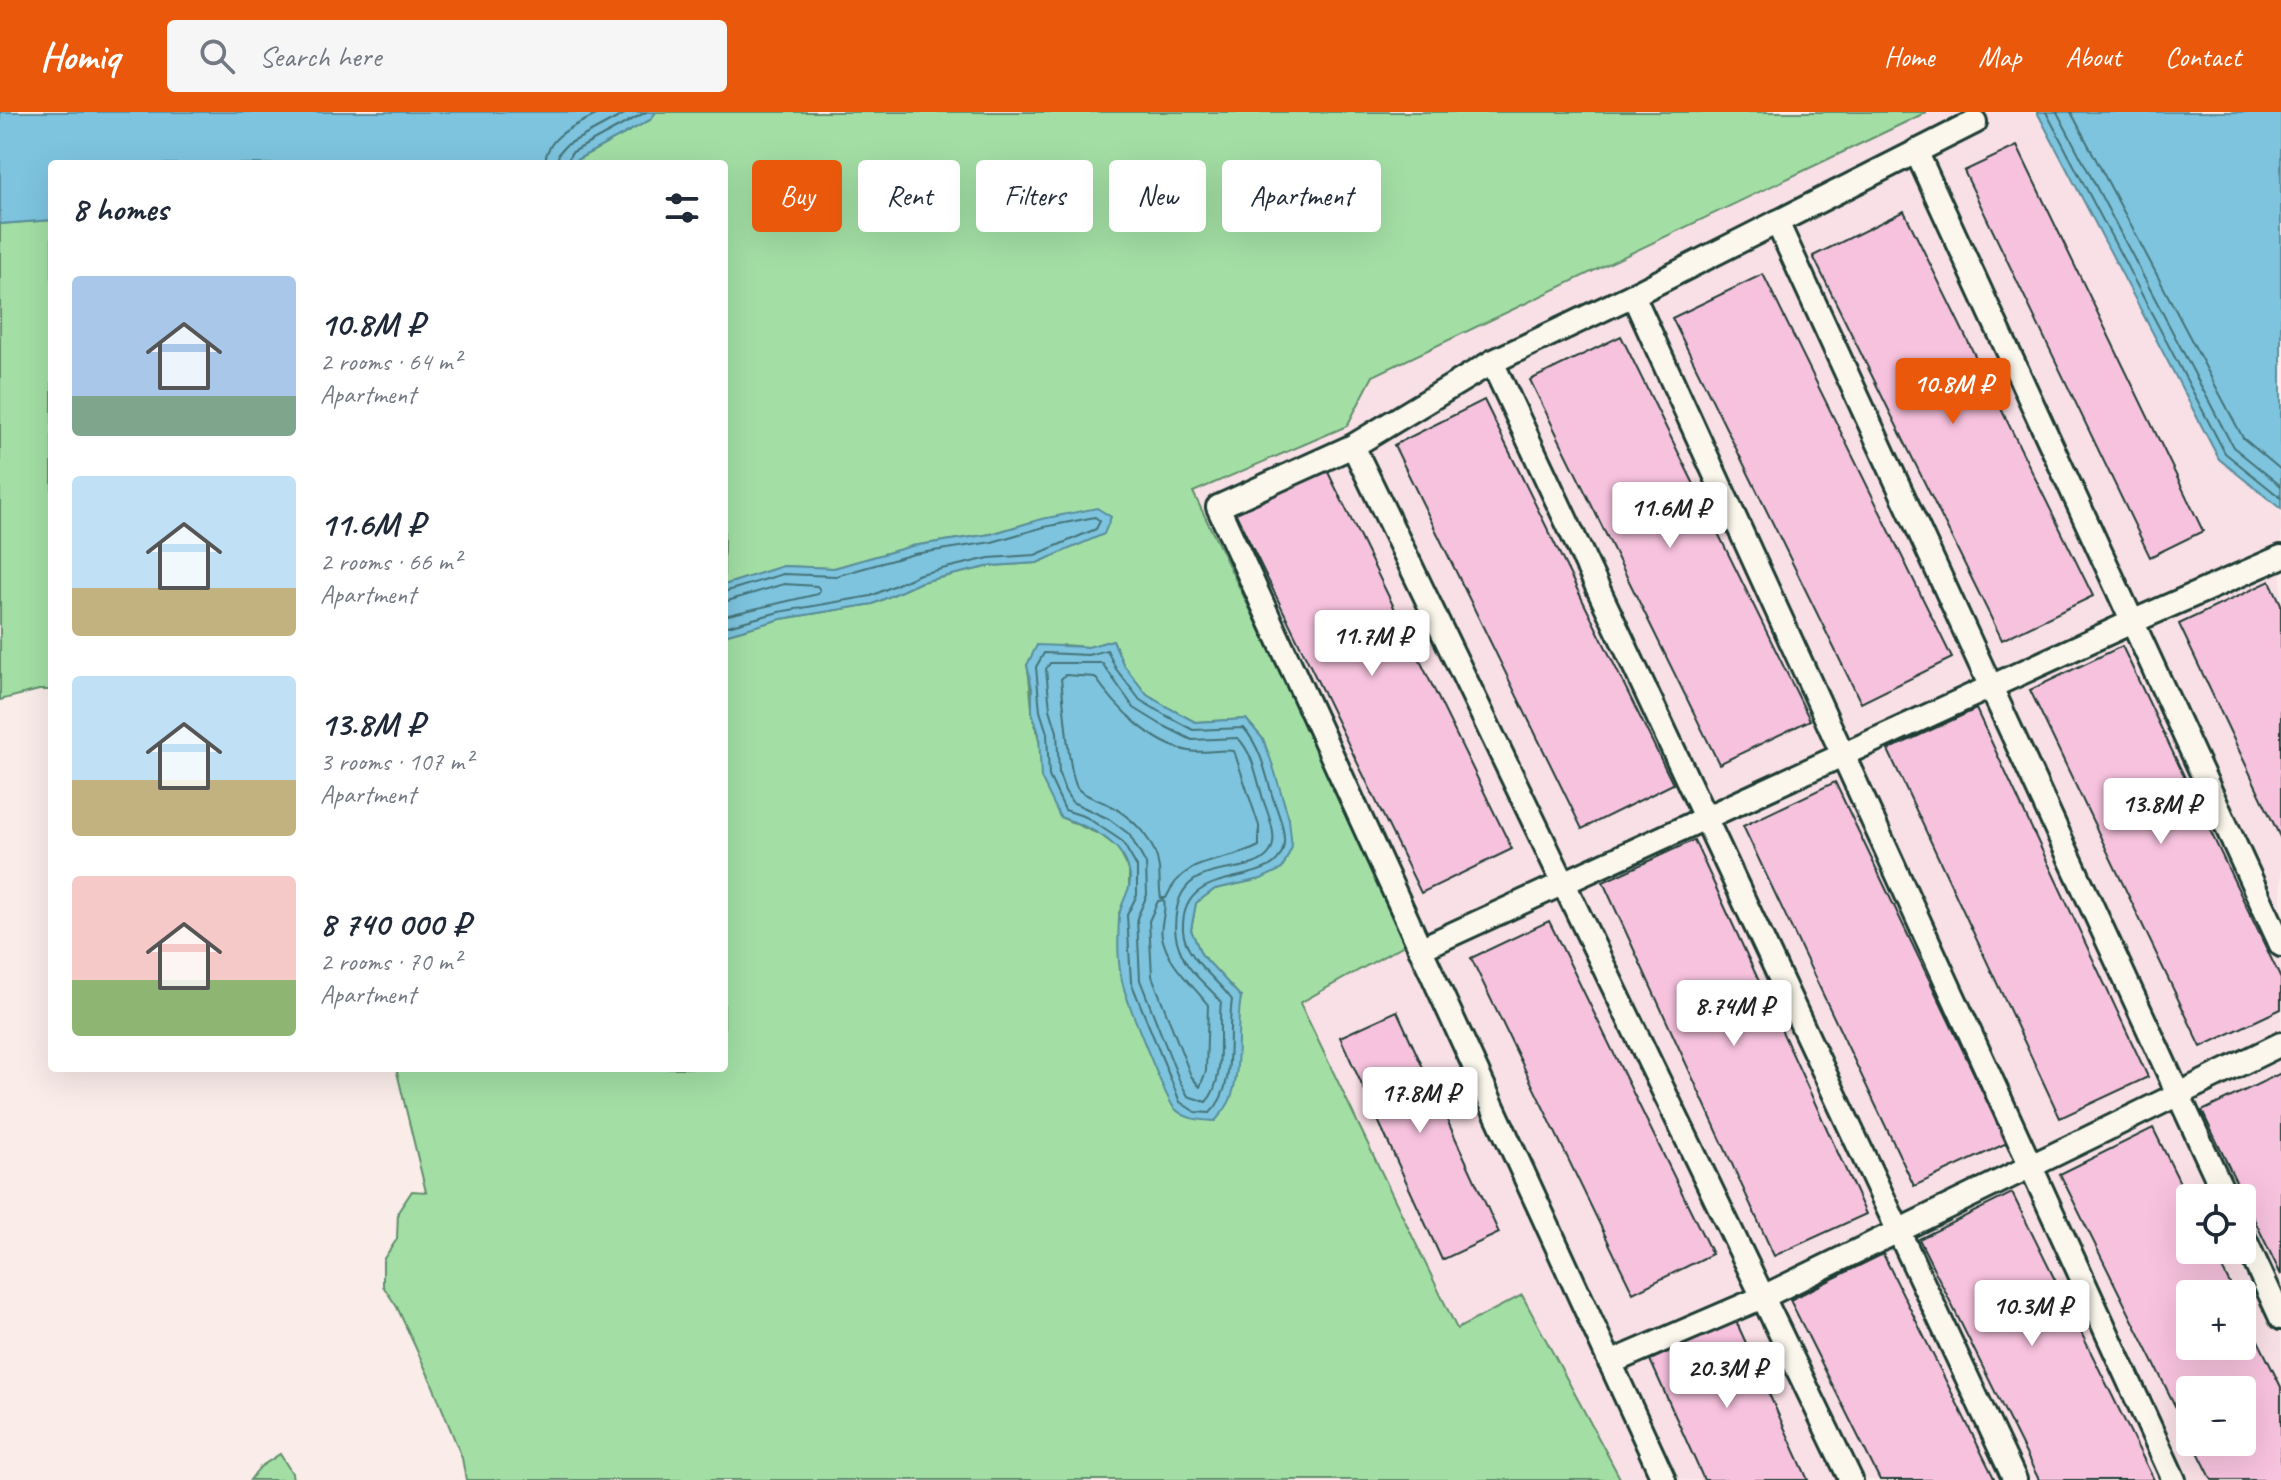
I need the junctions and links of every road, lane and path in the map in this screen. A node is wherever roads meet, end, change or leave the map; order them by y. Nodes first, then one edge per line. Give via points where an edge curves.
1 (1975, 122) dead end
2 (1916, 151) junction
3 (1777, 222) junction
4 (1633, 295) junction
5 (1492, 362) junction
6 (1353, 446) junction
7 (2281, 557) edge
8 (2134, 621) junction
9 (1992, 686) junction
10 (1843, 755) junction
11 (1705, 819) junction
12 (1563, 885) junction
13 (2281, 945) edge
14 (1420, 949) junction
15 (2281, 1044) edge
16 (2178, 1094) junction
17 (2031, 1167) junction
18 (2220, 1184) edge
19 (1898, 1231) junction
20 (2256, 1264) edge
21 (1763, 1297) junction
22 (2281, 1318) edge
23 (1610, 1363) junction
24 (1664, 1480) edge
25 (1851, 1480) edge
26 (2015, 1480) edge
27 (2174, 1480) edge

1 - 2 lane
2 - 3 lane
2 - 8 lane
3 - 4 lane
3 - 9 lane
4 - 5 lane
4 - 10 lane
5 - 6 lane
5 - 11 lane
6 - 12 lane
6 - 14 lane via 1218,507
7 - 8 lane
8 - 9 lane
8 - 13 lane
9 - 10 lane
9 - 16 lane
10 - 11 lane
10 - 17 lane
11 - 12 lane
11 - 19 lane
12 - 14 lane
12 - 21 lane
14 - 23 lane
15 - 16 lane
16 - 17 lane
16 - 18 lane
17 - 19 lane
17 - 27 lane
19 - 21 lane
19 - 26 lane
20 - 22 lane
21 - 23 lane
21 - 25 lane
23 - 24 lane

